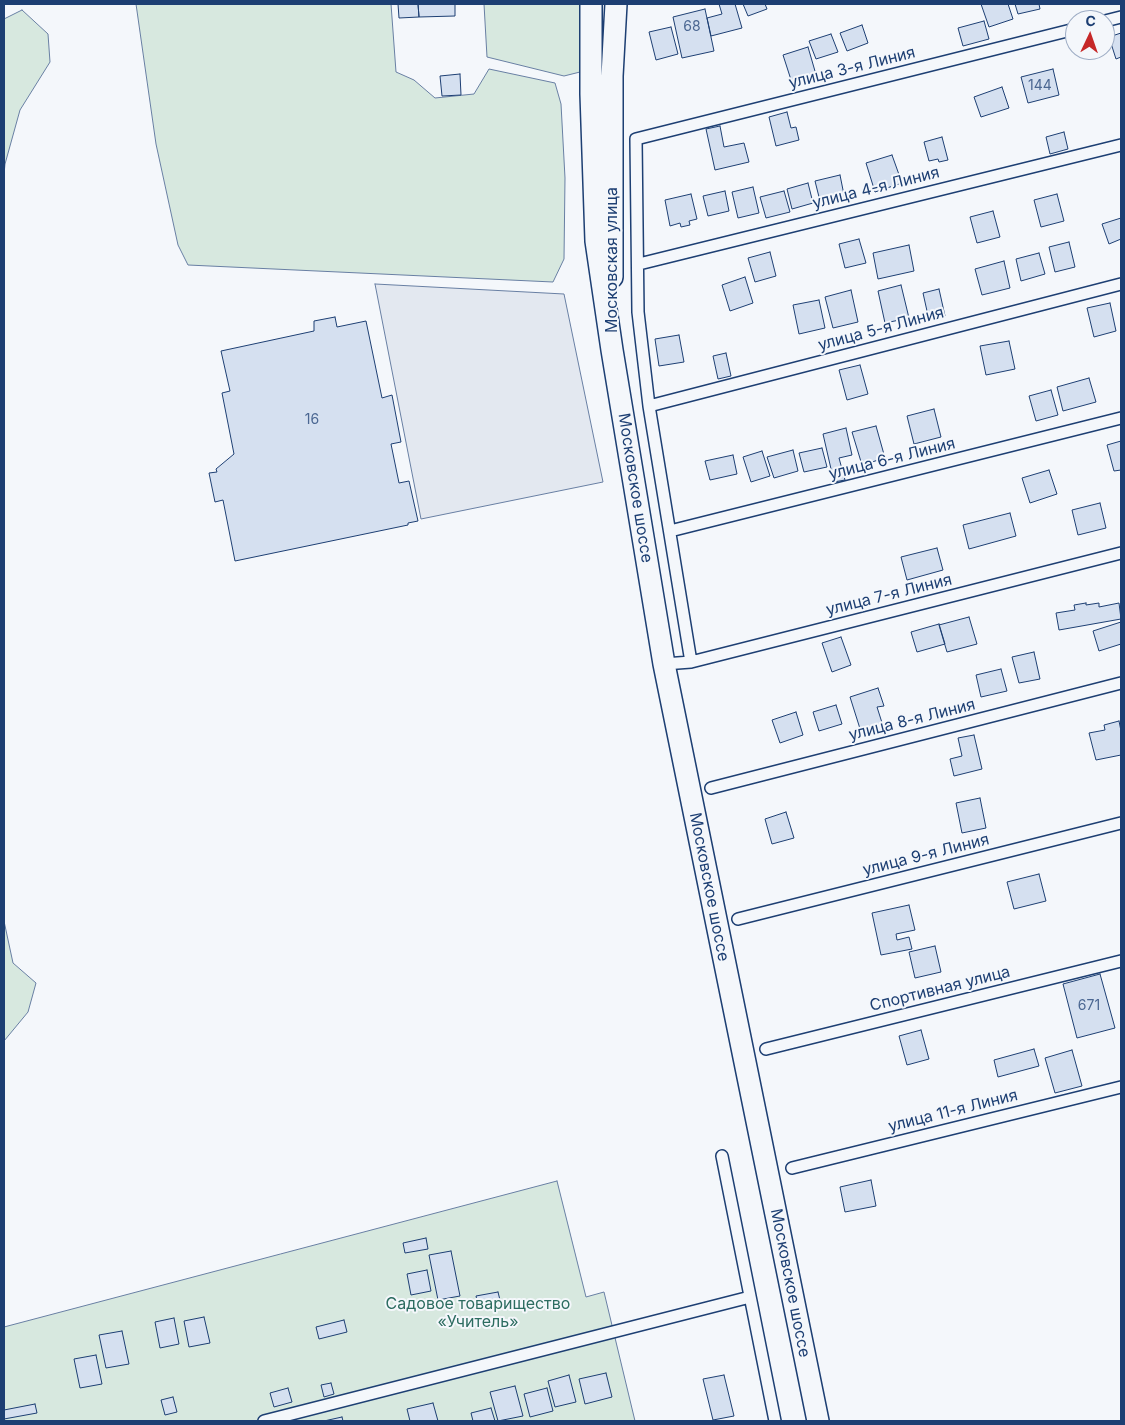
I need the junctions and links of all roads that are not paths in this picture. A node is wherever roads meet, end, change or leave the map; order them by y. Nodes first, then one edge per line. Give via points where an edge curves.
1 (591, 4) edge
2 (616, 4) edge
3 (1065, 32) edge
4 (1121, 145) edge
5 (639, 264) junction
6 (1121, 284) edge
7 (612, 350) junction
8 (649, 406) junction
9 (1121, 418) edge
10 (670, 531) junction
11 (1121, 552) edge
12 (691, 662) junction
13 (664, 664) junction
14 (1121, 683) edge
15 (711, 788) dead end
16 (1121, 823) edge
17 (738, 920) dead end
18 (1121, 962) edge
19 (766, 1049) dead end
20 (1121, 1086) edge
21 (722, 1156) dead end
22 (792, 1168) dead end
23 (750, 1297) junction
24 (264, 1421) edge
25 (775, 1421) edge
26 (818, 1421) edge

1 - 7 highway, Московская улица via 596,240
2 - 7 highway, Московская улица via 612,76
3 - 5 street, улица 3-я Линия via 636,139
4 - 5 street, улица 4-я Линия
5 - 8 street via 638,312
6 - 8 street, улица 5-я Линия
7 - 13 highway, Московское шоссе
8 - 10 street
9 - 10 street, улица 6-я Линия
10 - 12 street
11 - 12 street, улица 7-я Линия
12 - 13 street, улица 7-я Линия
13 - 26 highway, Московское шоссе
14 - 15 street, улица 8-я Линия
16 - 17 street, улица 9-я Линия
18 - 19 street, Спортивная улица
20 - 22 street, улица 11-я Линия
21 - 23 street
23 - 24 street
23 - 25 street

